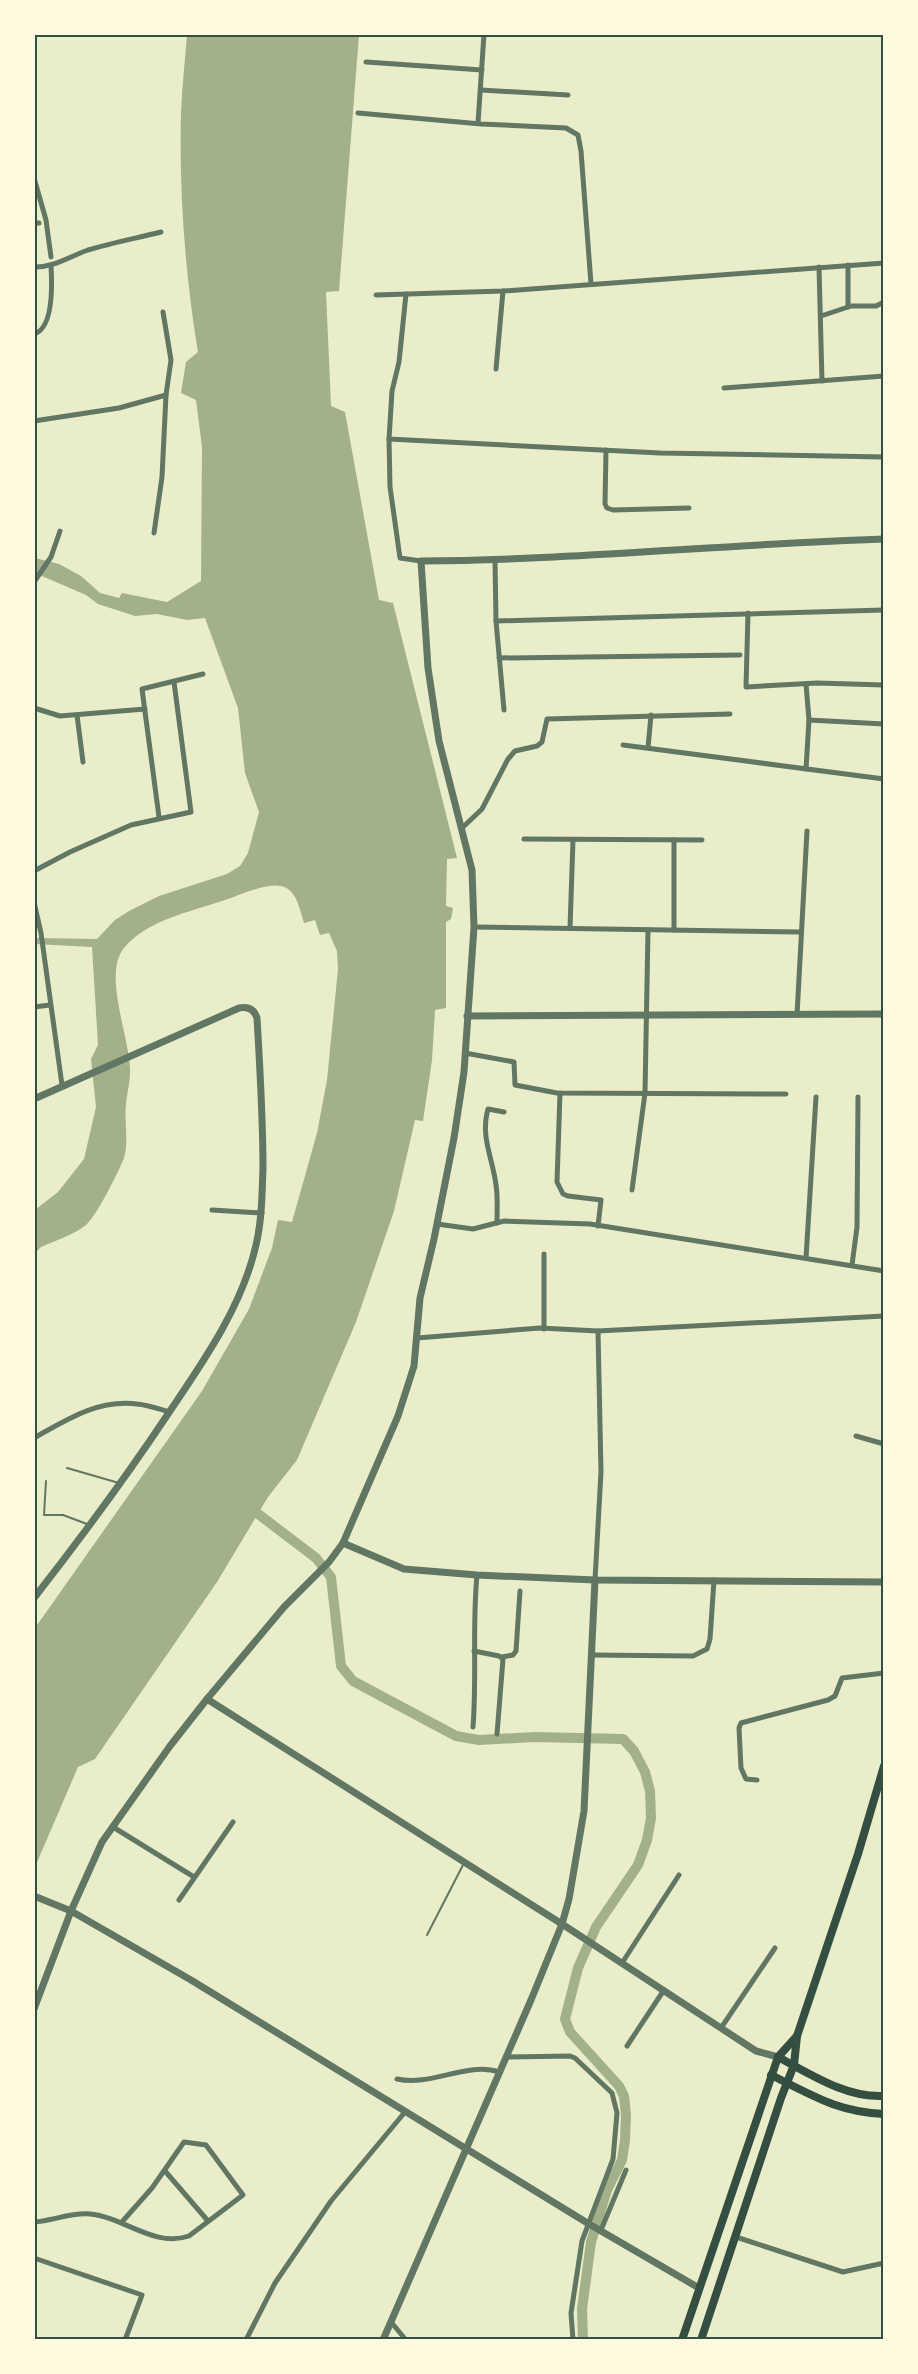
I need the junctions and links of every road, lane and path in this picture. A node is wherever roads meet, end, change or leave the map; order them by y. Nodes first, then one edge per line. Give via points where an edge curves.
1 (484, 34) edge
2 (366, 62) dead end
3 (482, 70) junction
4 (481, 90) junction
5 (568, 95) dead end
6 (358, 113) dead end
7 (478, 123) junction
8 (34, 178) edge
9 (161, 232) dead end
10 (51, 257) dead end
11 (884, 263) edge
12 (848, 265) junction
13 (51, 266) junction
14 (34, 267) edge
15 (819, 267) junction
16 (591, 284) junction
17 (503, 291) junction
18 (406, 294) junction
19 (376, 295) dead end
20 (884, 303) edge
21 (848, 307) junction
22 (163, 312) dead end
23 (821, 316) junction
24 (34, 334) edge
25 (496, 369) dead end
26 (884, 376) edge
27 (822, 381) junction
28 (724, 388) dead end
29 (166, 395) junction
30 (34, 421) edge
31 (389, 439) junction
32 (606, 450) junction
33 (884, 456) edge
34 (689, 508) dead end
35 (60, 531) dead end
36 (154, 533) dead end
37 (884, 539) edge
38 (421, 561) junction
39 (495, 561) junction
40 (35, 580) edge
41 (884, 610) edge
42 (748, 613) junction
43 (496, 621) junction
44 (740, 655) dead end
45 (499, 658) junction
46 (203, 674) dead end
47 (174, 682) junction
48 (806, 684) junction
49 (884, 685) edge
50 (34, 708) edge
51 (145, 709) junction
52 (504, 710) dead end
53 (730, 714) dead end
54 (77, 715) junction
55 (651, 716) junction
56 (809, 720) junction
57 (884, 724) edge
58 (623, 744) dead end
59 (648, 748) junction
60 (83, 762) dead end
61 (806, 769) junction
62 (884, 779) edge
63 (159, 818) junction
64 (461, 829) junction
65 (807, 831) dead end
66 (524, 839) dead end
67 (573, 840) junction
68 (674, 840) junction
69 (702, 840) dead end
70 (34, 872) edge
71 (34, 902) edge
72 (474, 927) junction
73 (570, 928) junction
74 (648, 930) junction
75 (674, 930) junction
76 (800, 932) junction
77 (50, 1005) junction
78 (34, 1007) edge
79 (884, 1014) edge
80 (645, 1015) junction
81 (797, 1015) junction
82 (467, 1016) junction
83 (465, 1053) junction
84 (62, 1085) junction
85 (560, 1093) junction
86 (645, 1093) junction
87 (786, 1094) dead end
88 (816, 1097) dead end
89 (858, 1097) dead end
90 (34, 1099) edge
91 (504, 1112) dead end
92 (632, 1190) dead end
93 (213, 1210) dead end
94 (261, 1213) junction
95 (497, 1223) junction
96 (437, 1224) junction
97 (597, 1226) junction
98 (544, 1254) dead end
99 (806, 1258) junction
100 (852, 1265) junction
101 (884, 1270) edge
102 (884, 1316) edge
103 (544, 1329) junction
104 (598, 1331) junction
105 (417, 1338) junction
106 (170, 1412) junction
107 (856, 1436) dead end
108 (34, 1438) edge
109 (884, 1444) edge
110 (67, 1468) dead end
111 (46, 1481) dead end
112 (120, 1483) junction
113 (90, 1525) junction
114 (343, 1543) junction
115 (477, 1575) junction
116 (595, 1580) junction
117 (714, 1580) junction
118 (884, 1582) edge
119 (520, 1591) dead end
120 (34, 1598) edge
121 (474, 1651) junction
122 (592, 1655) junction
123 (502, 1657) junction
124 (884, 1673) edge
125 (207, 1699) junction
126 (473, 1727) dead end
127 (497, 1734) dead end
128 (884, 1766) edge
129 (757, 1780) dead end
130 (233, 1822) dead end
131 (113, 1827) junction
132 (465, 1863) junction
133 (679, 1875) dead end
134 (194, 1877) junction
135 (34, 1896) edge
136 (179, 1900) dead end
137 (71, 1911) junction
138 (562, 1924) junction
139 (427, 1935) dead end
140 (775, 1948) dead end
141 (622, 1963) junction
142 (664, 1990) junction
143 (34, 2009) edge
144 (721, 2028) junction
145 (797, 2036) junction
146 (627, 2046) dead end
147 (506, 2057) junction
148 (778, 2057) junction
149 (794, 2065) junction
150 (499, 2072) junction
151 (771, 2075) junction
152 (397, 2079) dead end
153 (787, 2083) junction
154 (884, 2096) edge
155 (405, 2112) junction
156 (884, 2114) edge
157 (465, 2149) junction
158 (626, 2170) dead end
159 (165, 2171) junction
160 (208, 2221) junction
161 (34, 2222) edge
162 (121, 2223) junction
163 (588, 2223) junction
164 (600, 2230) junction
165 (736, 2237) junction
166 (34, 2258) edge
167 (884, 2263) edge
168 (699, 2288) junction
169 (391, 2322) junction
170 (124, 2340) edge
171 (246, 2340) edge
172 (383, 2340) edge
173 (405, 2340) edge
174 (573, 2340) edge
175 (682, 2340) edge
176 (701, 2340) edge

1 - 3 street
2 - 3 street
3 - 4 street
4 - 5 street
4 - 7 street
6 - 7 street
7 - 16 street via 566,128 578,135
8 - 10 street
9 - 13 street via 89,250
11 - 12 street
12 - 15 street
12 - 21 street
13 - 14 street
13 - 24 street via 51,304 43,329
15 - 16 street
15 - 23 street
16 - 17 street
17 - 18 street
17 - 25 street
18 - 19 street
18 - 31 street
20 - 21 street
21 - 23 street
22 - 29 street via 171,360
23 - 27 street
26 - 27 street
27 - 28 street
29 - 30 street via 119,408
29 - 36 street via 162,477
31 - 32 street
31 - 38 street via 390,488 400,558
32 - 33 street
32 - 34 street via 607,508
35 - 40 street via 51,557
37 - 39 street
38 - 39 street
38 - 64 street via 428,668 439,741
39 - 43 street
41 - 42 street
42 - 43 street
42 - 48 street via 746,687
43 - 45 street
44 - 45 street
45 - 52 street
46 - 47 street
47 - 51 street via 142,689
47 - 63 street via 191,812
48 - 49 street
48 - 56 street
50 - 54 street via 60,716
51 - 54 street
51 - 63 street
53 - 55 street
54 - 60 street
55 - 59 street
55 - 64 street via 547,719 542,742 515,751 482,809
56 - 57 street
56 - 61 street
58 - 59 street
59 - 61 street
61 - 62 street
63 - 70 street via 131,825
64 - 72 street via 472,870
65 - 76 street
66 - 67 street
67 - 68 street
67 - 73 street
68 - 69 street
68 - 75 street
71 - 77 street
72 - 73 street
72 - 82 street
73 - 74 street
74 - 75 street
74 - 80 street
75 - 76 street
76 - 81 street
77 - 78 street
77 - 84 street
79 - 81 street
80 - 81 street
80 - 82 street
80 - 86 street
82 - 83 street
83 - 85 street via 514,1062 515,1085
83 - 96 street
84 - 90 street
84 - 94 street via 239,1008 249,1008 257,1018 263,1120
85 - 86 street
85 - 97 street via 557,1182 563,1194 601,1200
86 - 87 street
86 - 92 street
88 - 99 street
89 - 100 street
91 - 95 street via 489,1109 487,1116 486,1148 496,1183
93 - 94 street
94 - 106 street via 254,1254 235,1305
95 - 96 street via 473,1229
95 - 97 street
96 - 105 street via 420,1298
97 - 99 street
98 - 103 street
99 - 100 street
100 - 101 street
102 - 104 street
103 - 104 street
103 - 105 street
104 - 116 street via 601,1472
105 - 114 street via 414,1366 398,1416
106 - 108 street via 136,1404 101,1406 83,1411
106 - 112 street
107 - 109 street
110 - 112 lane
111 - 113 lane via 44,1515 63,1515
112 - 113 street
113 - 120 street
114 - 115 street via 404,1569
114 - 125 street
115 - 116 street
115 - 121 street
116 - 117 street
116 - 122 street
117 - 118 street
117 - 122 street via 706,1649 693,1656
119 - 123 street via 516,1651
121 - 123 street
121 - 126 street
122 - 138 street via 584,1811 570,1899
123 - 127 street
124 - 129 street via 842,1678 835,1696 828,1700 741,1723 741,1768 746,1779
125 - 131 street
125 - 132 street
128 - 145 main road
130 - 134 street
131 - 134 street
131 - 137 street via 102,1842
132 - 138 street
132 - 139 lane
133 - 141 street
134 - 136 street
135 - 137 street
137 - 143 street
137 - 155 street
138 - 141 street
138 - 147 street
140 - 144 street
141 - 142 street
142 - 144 street
142 - 146 street
144 - 148 street via 756,2051
145 - 148 main road
145 - 149 main road
147 - 150 street
147 - 163 street via 570,2056 612,2093 617,2113 614,2159
148 - 149 main road
148 - 151 main road
149 - 153 main road
149 - 154 main road via 837,2088
150 - 152 street via 484,2069 418,2081
150 - 157 street
151 - 153 main road
151 - 168 main road
153 - 156 main road via 837,2108
153 - 165 main road
155 - 157 street
155 - 171 street via 331,2201 275,2283
157 - 163 street
157 - 169 street
158 - 164 street
159 - 160 street
159 - 160 street via 184,2142 206,2145 243,2195
159 - 162 street
160 - 162 street via 180,2239 154,2236
161 - 162 street via 89,2214
163 - 164 street
163 - 174 street via 571,2313
164 - 168 street
165 - 167 street via 843,2271
165 - 176 main road
166 - 170 street via 142,2295
168 - 175 main road
169 - 172 street
169 - 173 street

